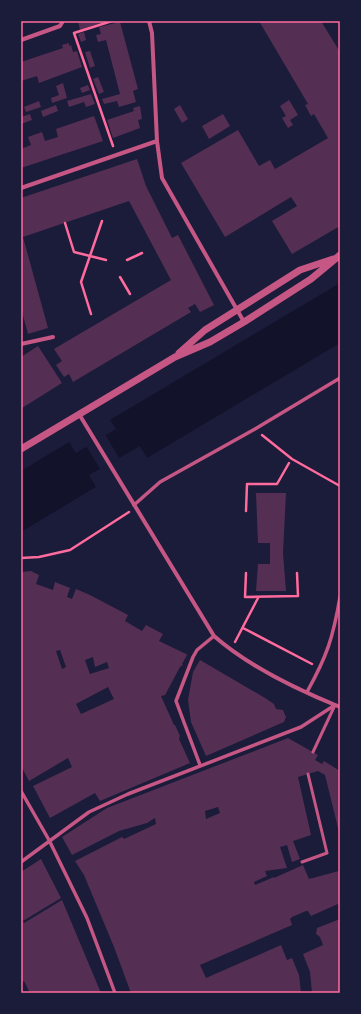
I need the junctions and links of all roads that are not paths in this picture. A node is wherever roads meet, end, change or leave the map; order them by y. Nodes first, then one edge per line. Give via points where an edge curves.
1 (63, 21) edge
2 (149, 21) edge
3 (21, 40) edge
4 (157, 142) junction
5 (21, 188) edge
6 (338, 256) edge
7 (237, 310) junction
8 (244, 322) junction
9 (53, 337) dead end
10 (21, 344) edge
11 (175, 357) junction
12 (340, 378) edge
13 (79, 414) junction
14 (21, 449) edge
15 (134, 505) junction
16 (340, 597) edge
17 (214, 636) junction
18 (307, 692) junction
19 (335, 705) junction
20 (340, 707) edge
21 (312, 752) dead end
22 (200, 765) junction
23 (308, 774) dead end
24 (21, 792) edge
25 (49, 840) junction
26 (21, 862) edge
27 (302, 862) dead end
28 (115, 993) edge

1 - 3 street via 60,26
2 - 4 street via 152,33
4 - 5 street
4 - 7 street via 162,178
6 - 7 street via 300,270
6 - 8 street via 311,279
7 - 8 street
7 - 11 street via 205,330
8 - 11 street via 210,342
9 - 10 street
11 - 13 street
12 - 15 street via 160,482
13 - 14 street
13 - 15 street
15 - 17 street
16 - 18 street via 331,643
17 - 18 street via 230,650
17 - 22 street via 193,656 176,701
18 - 19 street
19 - 20 street
19 - 21 lane
19 - 22 street via 301,727
22 - 25 street via 90,812
23 - 27 lane via 327,853
24 - 25 street
25 - 26 street
25 - 28 street via 87,918

